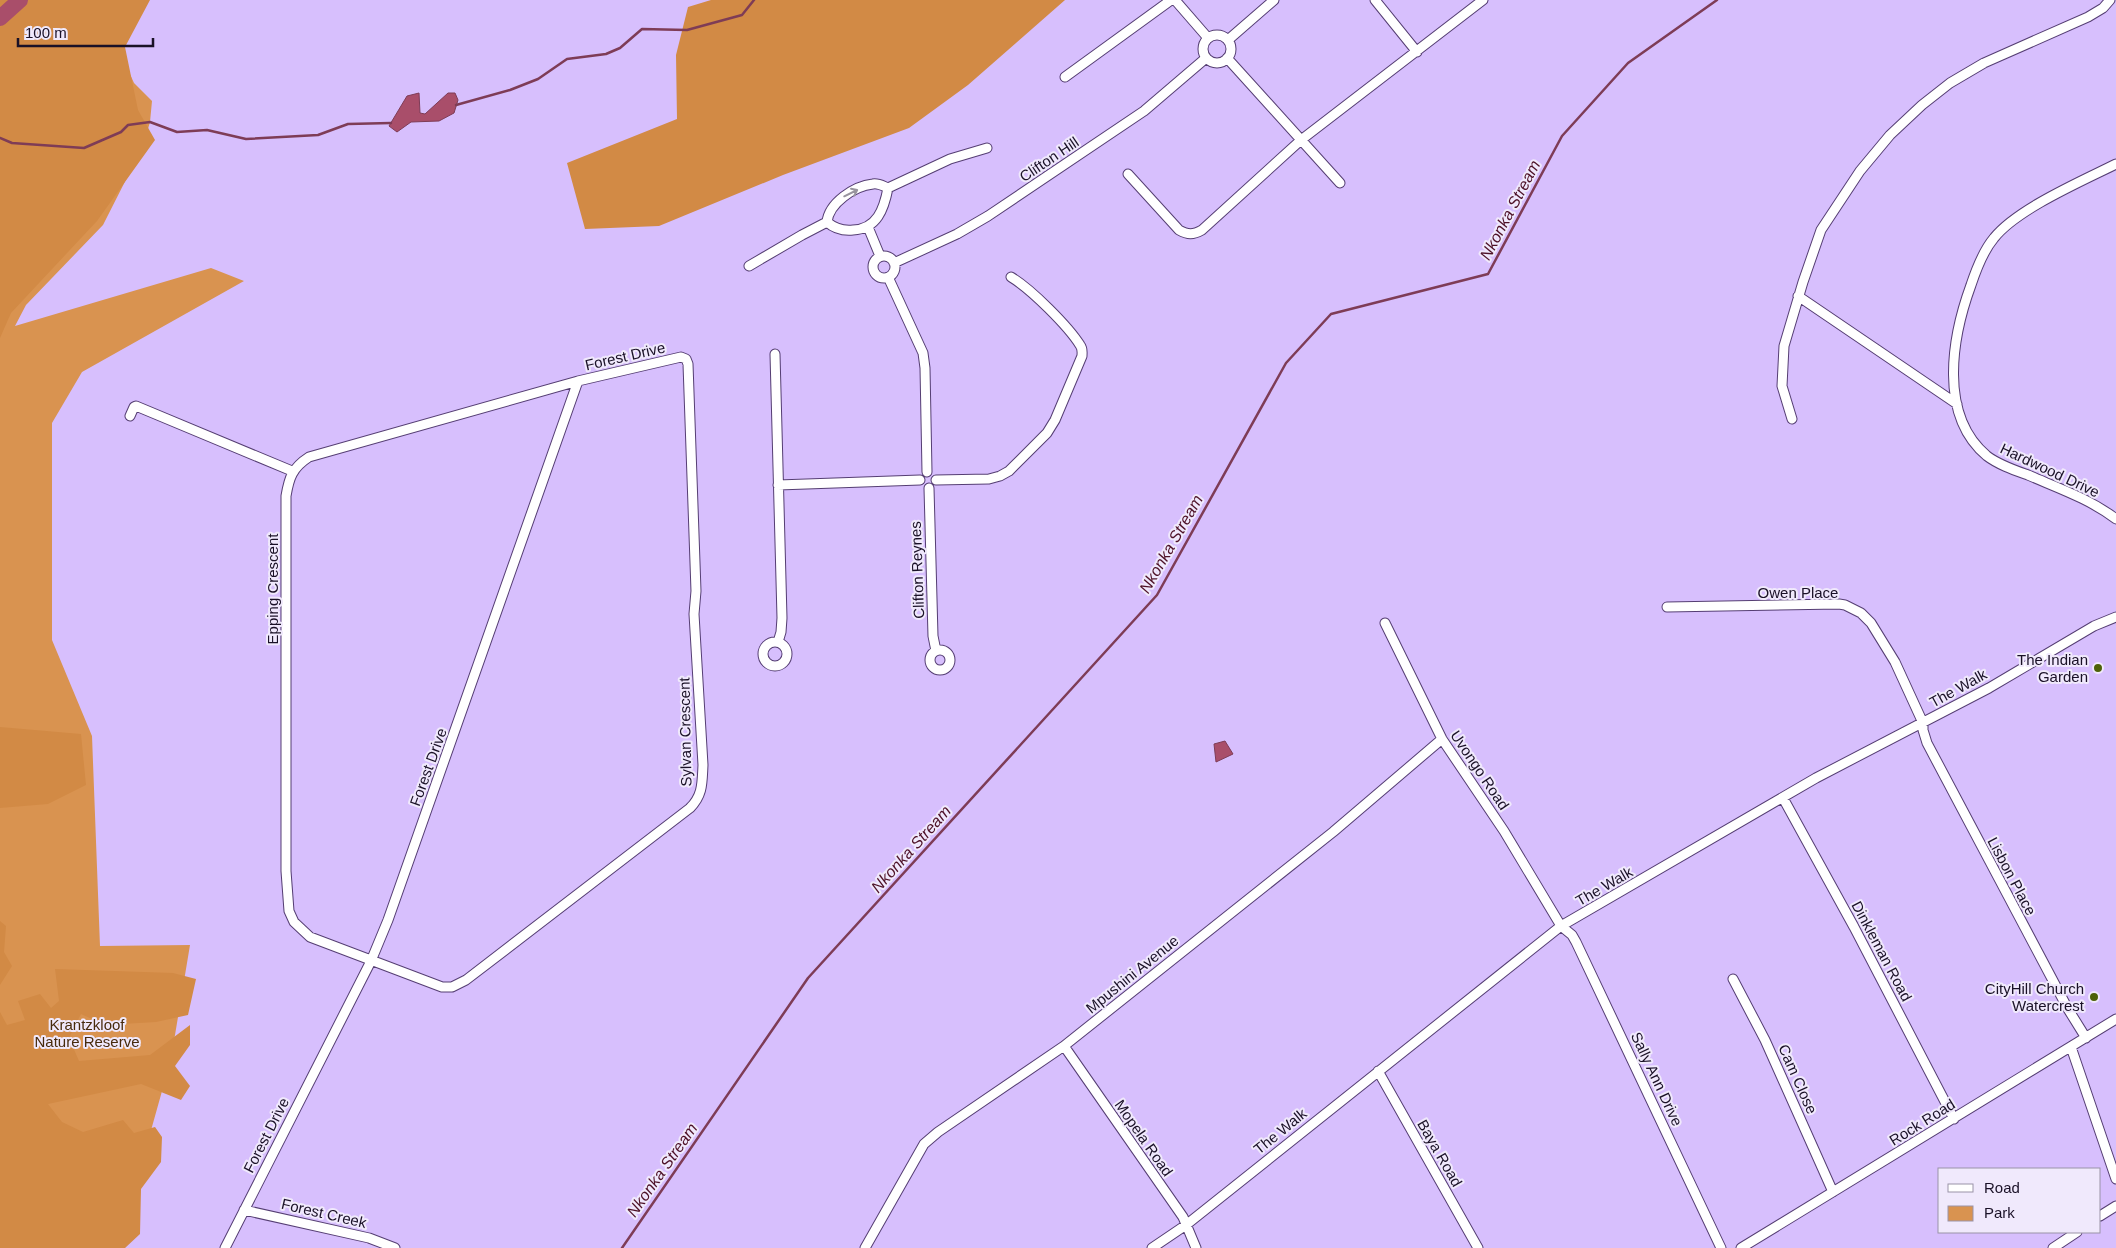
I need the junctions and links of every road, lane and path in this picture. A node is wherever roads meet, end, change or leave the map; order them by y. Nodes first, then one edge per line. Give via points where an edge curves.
1 (1171, 0) edge
2 (1175, 0) edge
3 (1274, 0) edge
4 (1375, 0) edge
5 (1483, 0) edge
6 (2110, 0) edge
7 (1208, 38) junction
8 (1228, 40) junction
9 (1417, 52) junction
10 (1206, 58) junction
11 (1227, 58) junction
12 (1064, 77) dead end
13 (1301, 140) junction
14 (986, 148) dead end
15 (2116, 164) edge
16 (1128, 174) dead end
17 (1340, 183) dead end
18 (888, 188) junction
19 (827, 222) junction
20 (868, 227) junction
21 (880, 256) junction
22 (894, 263) junction
23 (749, 266) dead end
24 (888, 277) junction
25 (1011, 277) dead end
26 (1798, 296) junction
27 (775, 354) dead end
28 (686, 359) joint
29 (578, 381) junction
30 (1957, 404) junction
31 (130, 416) dead end
32 (1792, 419) dead end
33 (292, 471) junction
34 (927, 472) junction
35 (920, 480) junction
36 (936, 480) junction
37 (778, 485) junction
38 (929, 488) junction
39 (2116, 519) edge
40 (1666, 607) dead end
41 (2116, 617) edge
42 (1385, 623) dead end
43 (778, 642) dead end
44 (936, 651) dead end
45 (1923, 723) junction
46 (1442, 739) junction
47 (1783, 798) junction
48 (1561, 926) junction
49 (371, 961) junction
50 (1733, 979) dead end
51 (2116, 1019) edge
52 (2086, 1038) junction
53 (1064, 1046) junction
54 (2071, 1047) junction
55 (1378, 1071) junction
56 (1954, 1119) junction
57 (2116, 1180) edge
58 (1833, 1192) junction
59 (2116, 1206) edge
60 (244, 1210) junction
61 (2101, 1215) edge
62 (1186, 1225) junction
63 (2076, 1233) edge
64 (225, 1248) edge
65 (395, 1248) edge
66 (864, 1248) edge
67 (1152, 1248) edge
68 (1196, 1248) edge
69 (1478, 1248) edge
70 (1721, 1248) edge
71 (1741, 1248) edge
72 (2053, 1248) edge

1 - 12 street
2 - 7 street
3 - 8 street
4 - 9 street
5 - 9 street
6 - 26 street via 2088,17 1984,63 1950,83 1890,135 1860,171 1821,230
7 - 8 street via 1216,35
7 - 10 street via 1202,50
8 - 11 street
9 - 13 street
10 - 11 street via 1214,62
10 - 22 street, Clifton Hill via 1144,111 988,216
11 - 13 street
13 - 16 street via 1193,235 1179,230
13 - 17 street
14 - 18 street via 950,159
15 - 30 street, Hardwood Drive via 2030,208 1994,238 1974,276 1961,316 1954,359
19 -> 18 street via 828,215 843,196 874,183
18 - 20 street via 881,213
19 - 20 street via 841,230
19 - 23 street
20 - 21 street
21 - 22 street via 890,258
21 - 24 street via 873,269 880,277
22 - 24 street via 894,270
24 - 34 street via 923,353
25 - 36 street via 1026,286 1065,328 1080,345 1082,356 1047,433 1009,471 989,479
26 - 30 street
26 - 32 street via 1784,346 1782,366 1782,386
27 - 37 street
28 - 29 street, Forest Drive via 680,357
28 - 49 street, Sylvan Crescent via 696,591 694,614 703,765 698,800 466,980 452,987 442,987
29 - 33 street via 308,457
29 - 49 street, Forest Drive via 459,723
30 - 39 street, Hardwood Drive via 1965,426 1988,456 2084,500
31 - 33 street via 136,406
33 - 49 street, Epping Crescent via 286,506 287,899 294,922 310,937
34 - 35 street
34 - 36 street via 932,473
35 - 37 street
35 - 38 street via 924,487
36 - 38 street
37 - 43 street via 782,618
38 - 44 street, Clifton Reynes
40 - 45 street, Owen Place via 1845,605 1861,613 1871,623
41 - 45 street, The Walk via 2094,626
42 - 46 street, Uvongo Road
45 - 47 street, The Walk
45 - 52 street, Lisbon Place via 1926,744
46 - 48 street, Uvongo Road via 1504,831
46 - 53 street, Mpushini Avenue via 1333,832
47 - 48 street, The Walk
47 - 56 street, Dinkleman Road via 1859,935
48 - 55 street, The Walk
48 - 70 street, Sally Ann Drive via 1576,942
49 - 60 street, Forest Drive
50 - 58 street, Cam Close via 1765,1040
51 - 52 street, Rock Road
52 - 54 street, Rock Road
53 - 62 street, Mopela Road
53 - 66 street, Mpushini Avenue via 924,1144
54 - 56 street, Rock Road
54 - 57 street
55 - 62 street, The Walk
55 - 69 street, Baya Road
56 - 58 street, Rock Road
58 - 71 street, Rock Road
59 - 61 street
60 - 64 street, Forest Drive
60 - 65 street, Forest Creek via 369,1238
62 - 67 street, The Walk
62 - 68 street, Mopela Road
63 - 72 street

